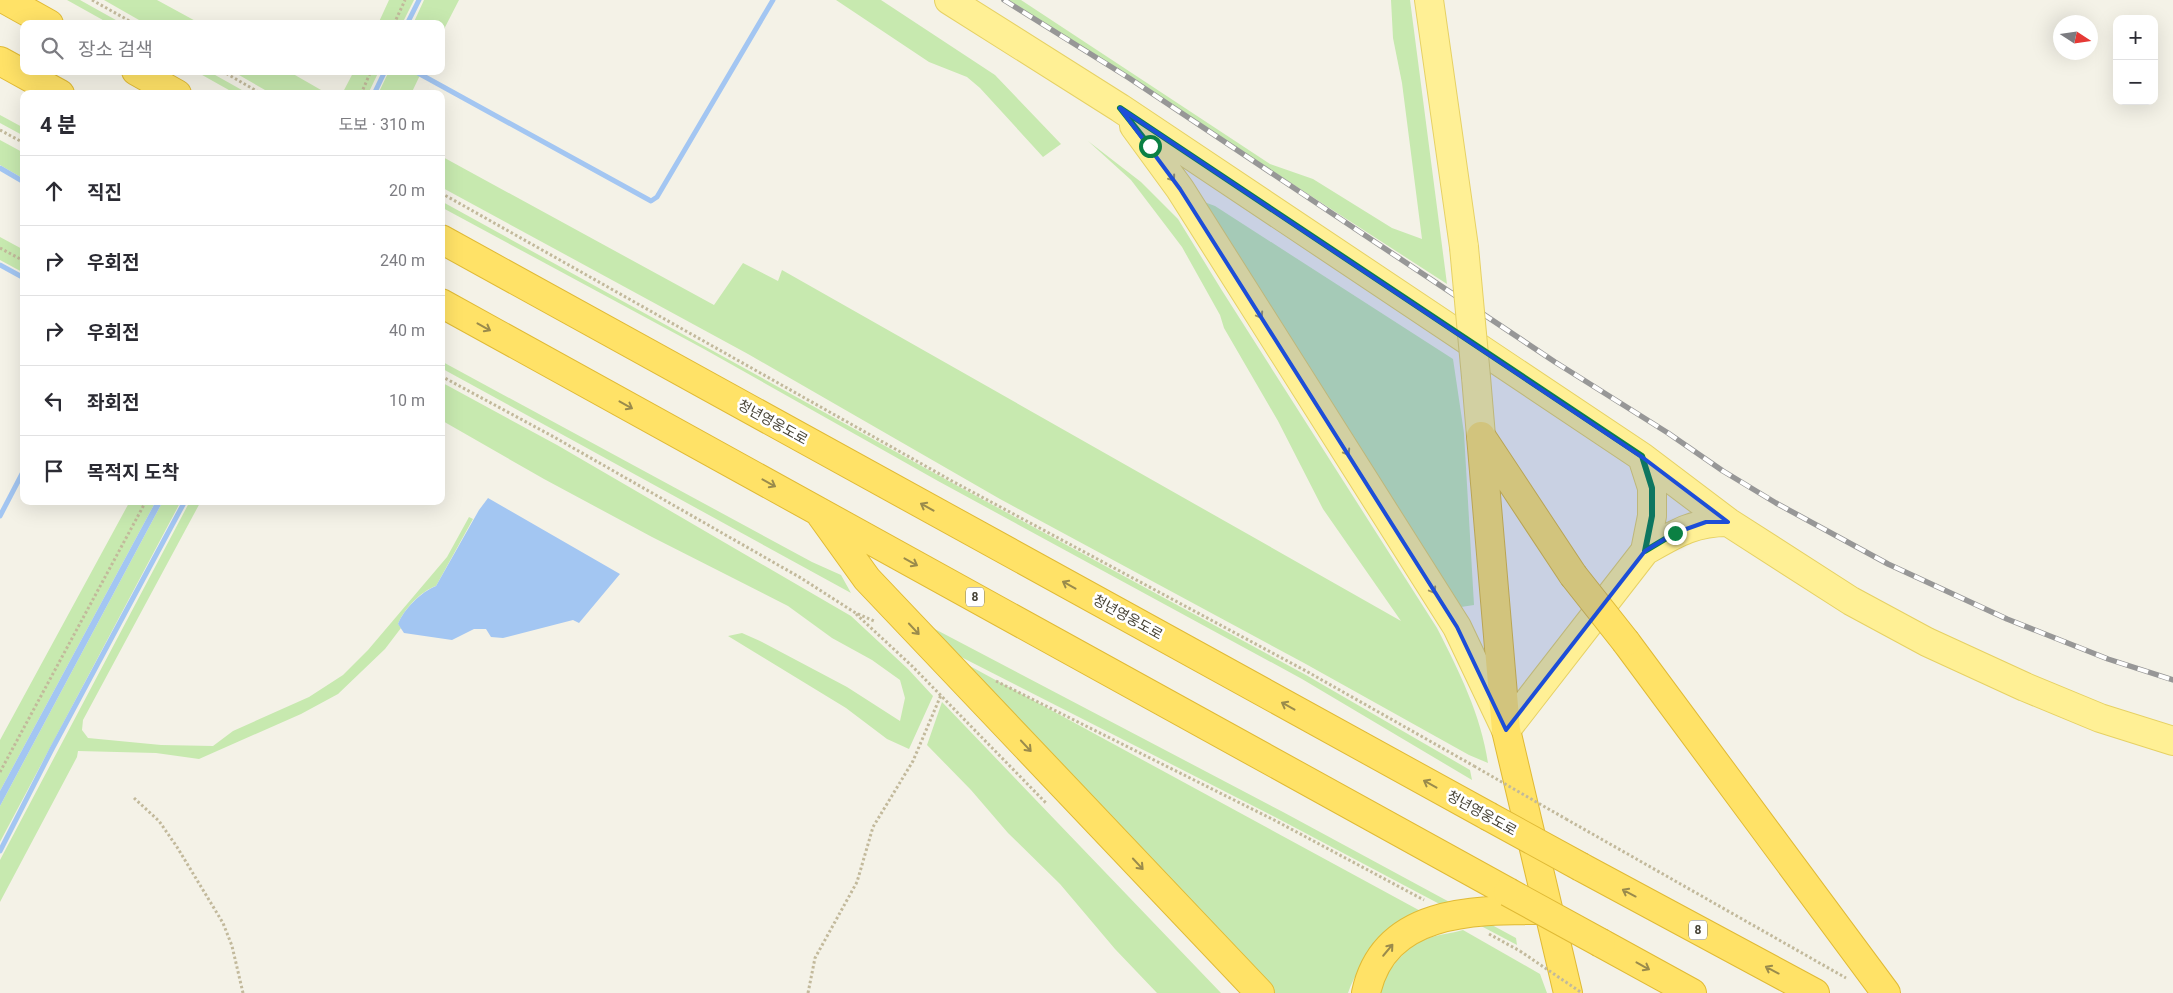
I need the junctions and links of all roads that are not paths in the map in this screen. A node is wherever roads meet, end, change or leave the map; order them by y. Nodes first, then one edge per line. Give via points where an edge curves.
1 (6, 0) edge
2 (949, 0) edge
3 (1429, 0) edge
4 (42, 20) edge
5 (0, 61) edge
6 (20, 72) edge
7 (25, 75) edge
8 (143, 75) edge
9 (53, 90) edge
10 (169, 90) edge
11 (1120, 108) junction
12 (445, 242) edge
13 (445, 305) edge
14 (1481, 436) junction
15 (1642, 456) junction
16 (817, 510) junction
17 (1728, 522) junction
18 (1645, 551) junction
19 (1506, 730) junction
20 (2173, 742) edge
21 (1510, 901) junction
22 (1260, 993) edge
23 (1366, 993) edge
24 (1568, 993) edge
25 (1692, 993) edge
26 (1815, 993) edge
27 (1886, 993) edge

1 - 4 highway
2 - 11 main road
3 - 14 main road, bridge via 1464,247
5 - 6 highway
7 - 9 highway
8 - 10 highway
11 - 15 main road
11 -> 19 main road via 1180,189 1457,627
26 -> 12 highway, 청년영웅도로 / 8, bridge
13 -> 16 highway, 8
14 - 19 highway
14 - 27 highway, bridge via 1573,574
15 - 17 main road
15 - 18 main road via 1652,488 1652,516
16 -> 21 highway, 8
16 -> 22 highway via 866,578
17 - 18 main road via 1706,522 1675,533
17 - 20 main road via 1851,601 1927,642 2092,714
18 - 19 main road
19 - 24 highway
23 -> 21 highway via 1378,962 1398,939 1425,922 1452,914 1485,910
21 -> 25 highway, 8, bridge via 1541,910

